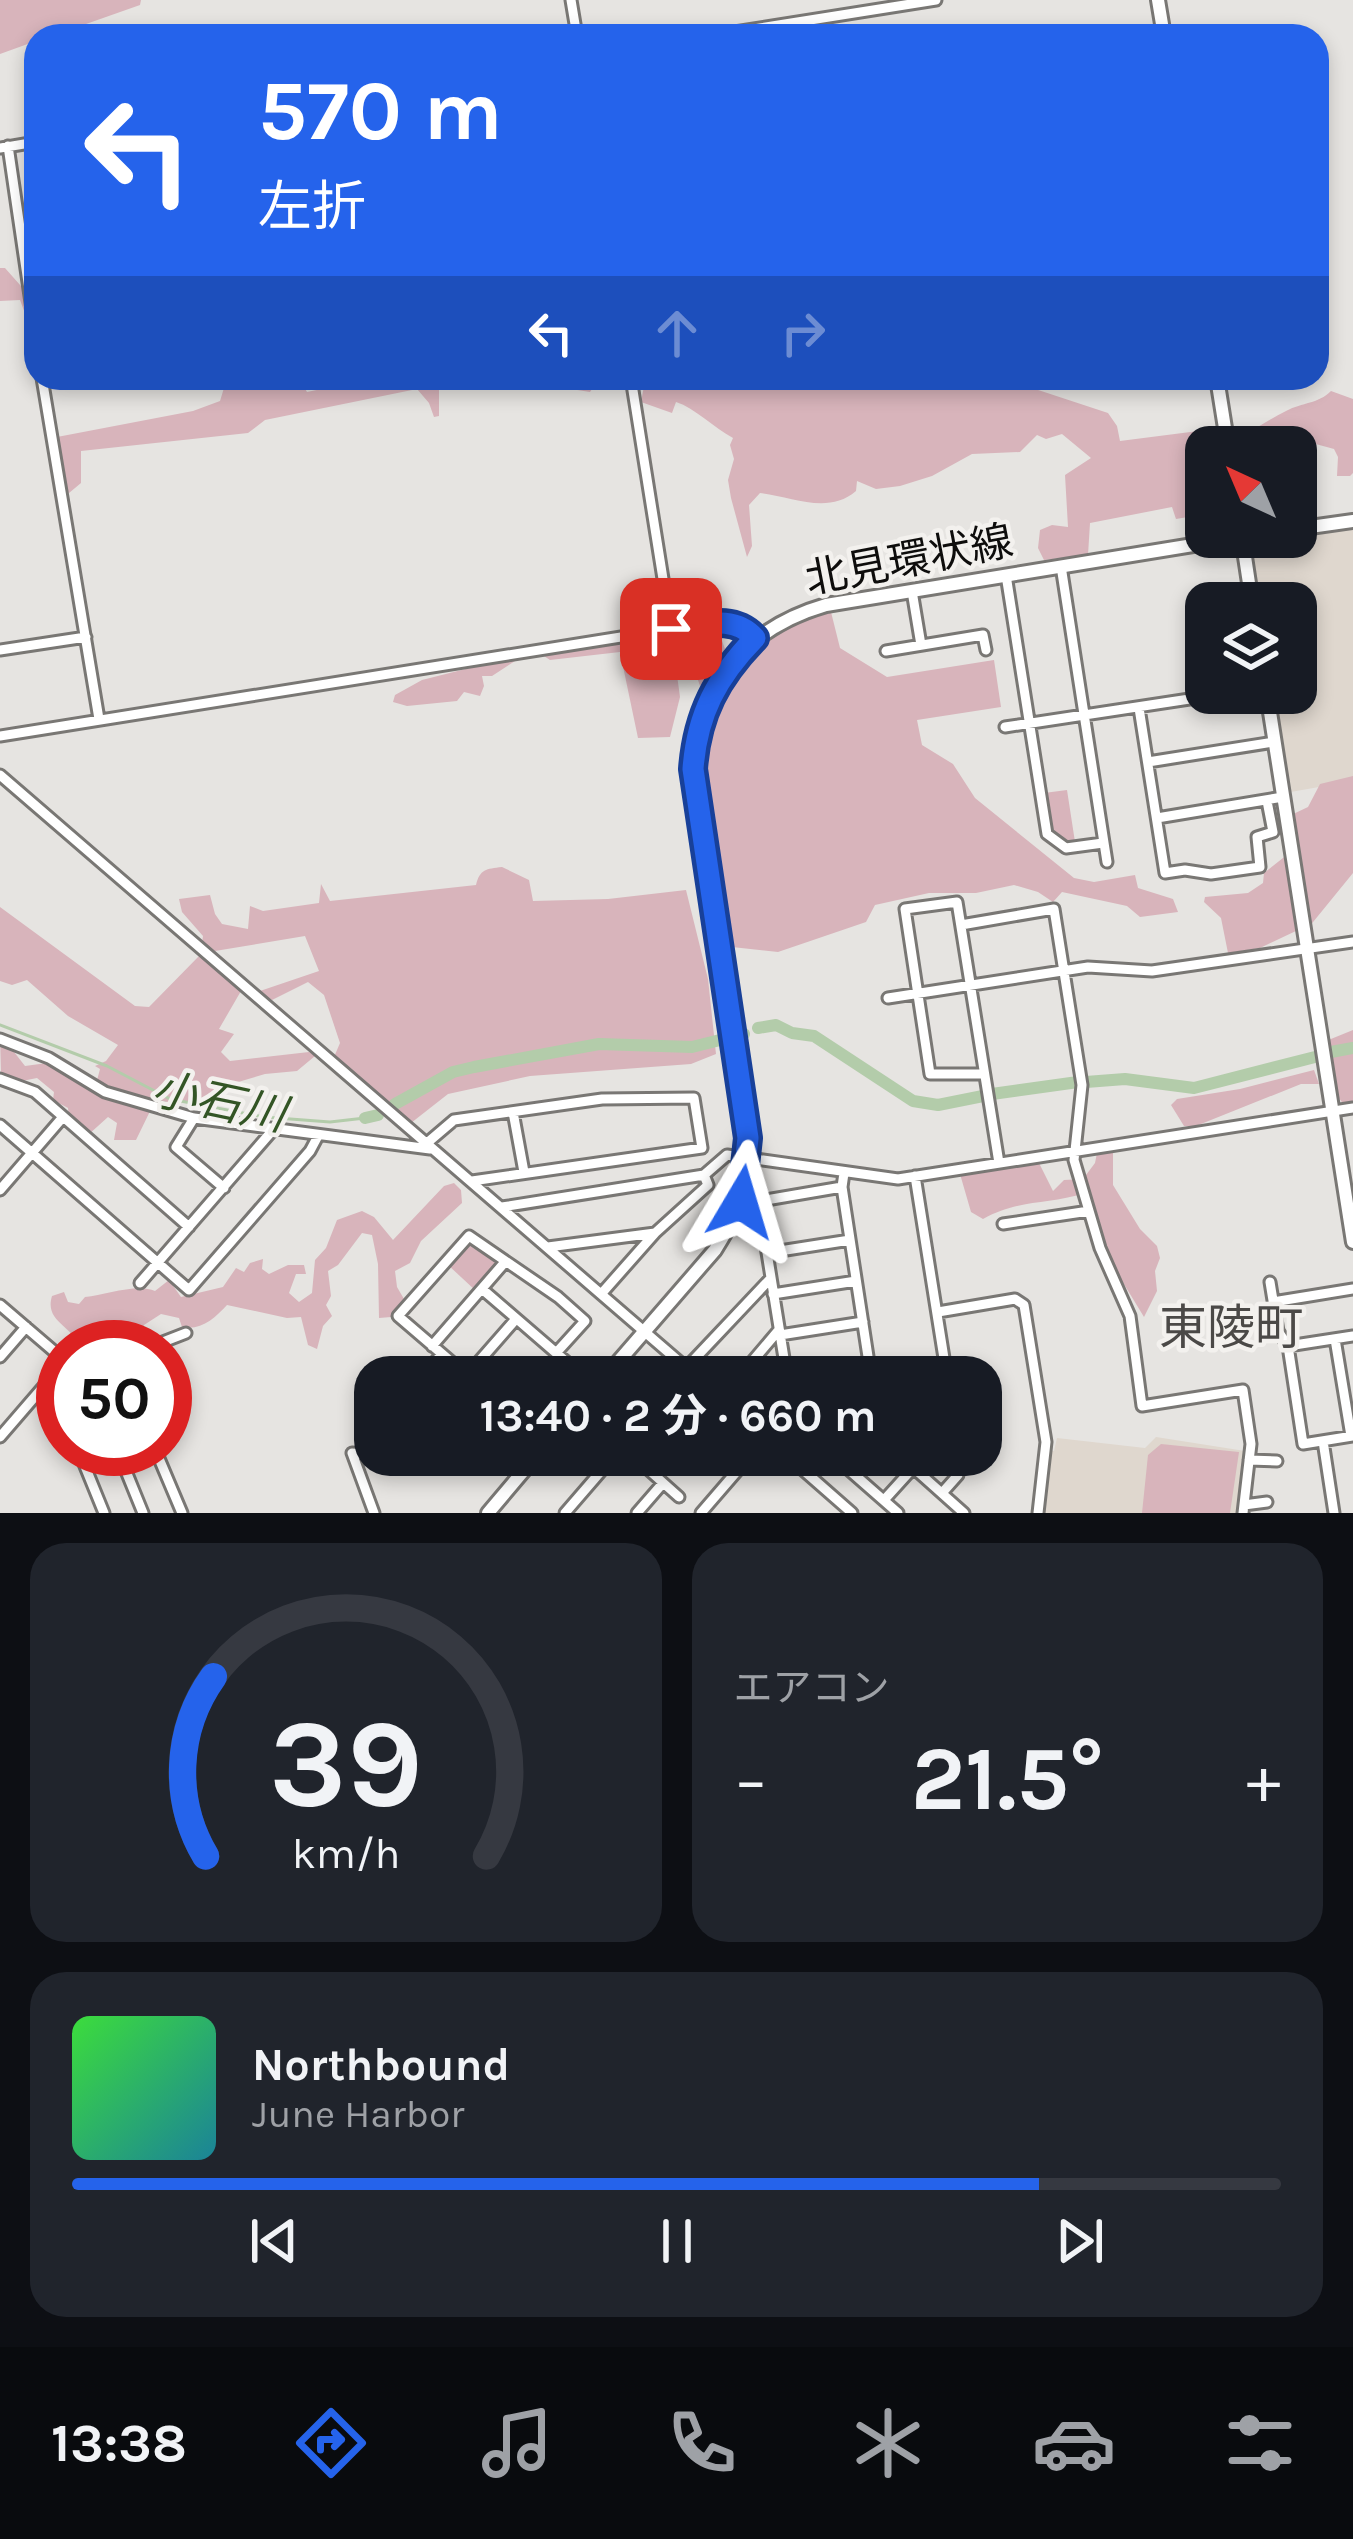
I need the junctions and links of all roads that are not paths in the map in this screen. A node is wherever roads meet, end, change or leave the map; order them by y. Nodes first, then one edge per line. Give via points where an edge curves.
1 (936, 0) edge
2 (785, 24) edge
3 (4, 147) edge
4 (24, 266) edge
5 (44, 390) edge
6 (633, 390) edge
7 (1219, 390) edge
8 (1225, 426) edge
9 (1353, 521) edge
10 (1317, 526) edge
11 (1185, 546) edge
12 (1061, 566) junction
13 (1006, 575) junction
14 (912, 591) junction
15 (671, 629) junction
16 (86, 637) junction
17 (755, 638) junction
18 (921, 645) junction
19 (0, 650) edge
20 (986, 650) dead end
21 (886, 651) dead end
22 (1185, 700) edge
23 (1139, 708) junction
24 (1270, 714) edge
25 (1085, 716) junction
26 (99, 719) junction
27 (1029, 724) junction
28 (1005, 727) dead end
29 (0, 736) edge
30 (1274, 742) junction
31 (1148, 762) junction
32 (0, 775) edge
33 (1283, 797) junction
34 (1267, 801) junction
35 (1156, 818) junction
36 (1103, 843) junction
37 (1107, 862) dead end
38 (961, 925) junction
39 (1353, 941) edge
40 (1307, 949) junction
41 (1063, 970) junction
42 (971, 984) junction
43 (918, 993) junction
44 (888, 998) dead end
45 (0, 1040) edge
46 (984, 1074) junction
47 (0, 1079) edge
48 (1353, 1108) edge
49 (1333, 1111) junction
50 (513, 1112) junction
51 (63, 1117) junction
52 (194, 1118) junction
53 (0, 1125) edge
54 (272, 1131) junction
55 (317, 1136) junction
56 (431, 1146) junction
57 (1075, 1151) junction
58 (32, 1153) junction
59 (749, 1156) junction
60 (999, 1163) junction
61 (524, 1172) junction
62 (844, 1173) junction
63 (704, 1175) junction
64 (915, 1176) junction
65 (472, 1181) junction
66 (842, 1187) junction
67 (224, 1188) junction
68 (0, 1190) edge
69 (502, 1207) junction
70 (1088, 1211) junction
71 (1003, 1224) dead end
72 (189, 1227) junction
73 (655, 1233) junction
74 (850, 1240) junction
75 (1353, 1242) edge
76 (548, 1247) junction
77 (767, 1253) junction
78 (159, 1262) junction
79 (506, 1262) junction
80 (771, 1278) junction
81 (856, 1281) junction
82 (1270, 1282) dead end
83 (140, 1283) dead end
84 (482, 1289) junction
85 (1353, 1289) edge
86 (602, 1293) junction
87 (773, 1294) junction
88 (1274, 1302) junction
89 (0, 1304) edge
90 (938, 1312) junction
91 (516, 1319) junction
92 (863, 1322) junction
93 (26, 1327) junction
94 (644, 1332) junction
95 (779, 1332) junction
96 (36, 1336) edge
97 (1353, 1336) edge
98 (1335, 1339) junction
99 (1288, 1346) junction
100 (437, 1350) junction
101 (556, 1353) junction
102 (433, 1356) edge
103 (444, 1356) edge
104 (485, 1356) edge
105 (560, 1356) edge
106 (623, 1356) edge
107 (672, 1356) edge
108 (697, 1356) edge
109 (758, 1356) edge
110 (783, 1356) edge
111 (868, 1356) edge
112 (944, 1356) edge
113 (0, 1357) edge
114 (36, 1394) edge
115 (1352, 1436) edge
116 (0, 1437) edge
117 (1322, 1441) junction
118 (1249, 1460) junction
119 (1277, 1461) dead end
120 (89, 1476) edge
121 (128, 1476) edge
122 (166, 1476) edge
123 (360, 1476) edge
124 (514, 1476) edge
125 (597, 1476) edge
126 (655, 1476) edge
127 (733, 1476) edge
128 (810, 1476) edge
129 (856, 1476) edge
130 (906, 1476) edge
131 (922, 1476) edge
132 (957, 1476) edge
133 (663, 1483) junction
134 (942, 1493) junction
135 (679, 1497) dead end
136 (884, 1501) junction
137 (1267, 1502) dead end
138 (1243, 1509) edge
139 (104, 1513) edge
140 (143, 1513) edge
141 (182, 1513) edge
142 (374, 1513) edge
143 (488, 1513) edge
144 (565, 1513) edge
145 (637, 1513) edge
146 (701, 1513) edge
147 (852, 1513) edge
148 (898, 1513) edge
149 (964, 1513) edge
150 (1038, 1513) edge
151 (1334, 1513) edge

1 - 2 street
3 - 4 street
5 - 16 street
6 - 15 street
7 - 8 main road
9 - 10 main road
11 - 12 main road, 北見環状線
12 - 13 main road, 北見環状線
12 - 25 street
13 - 14 main road, 北見環状線
13 - 27 street
14 - 17 main road, 北見環状線 via 826,604
14 - 18 street
15 - 17 street via 732,622
15 - 26 street
16 - 19 street
16 - 26 street
17 - 59 main road, 北見環状線 via 712,690 695,744 695,793
18 - 20 street via 983,635
18 - 21 street
22 - 23 street
23 - 25 street
23 - 31 street
24 - 30 main road
25 - 27 street
25 - 36 street
26 - 29 street
27 - 28 street
27 - 36 street via 1047,834 1066,848
30 - 31 street
30 - 33 main road
31 - 35 street
32 - 56 street
33 - 34 street
33 - 40 main road
34 - 35 street
34 - 35 street via 1273,832 1257,836 1260,867 1165,873
36 - 37 street
38 - 41 street via 1054,910
38 - 42 street
38 - 43 street via 957,902 905,909
39 - 40 street
40 - 41 street via 1152,971
40 - 49 main road
41 - 42 street
41 - 57 street via 1082,1084
42 - 43 street
42 - 46 street
43 - 44 street
43 - 46 street via 930,1074
45 - 52 street via 105,1092
46 - 60 street
47 - 51 street via 35,1092
48 - 49 street
49 - 57 street
49 - 75 main road
50 - 56 street via 454,1120
50 - 61 street
50 - 61 street via 602,1099 694,1098 702,1148
51 - 58 street
51 - 72 street
52 - 54 street
52 - 67 street via 176,1147
53 - 58 street
54 - 55 street
54 - 67 street
55 - 56 street
55 - 78 street via 189,1290
56 - 65 street
57 - 60 street
57 - 70 street
58 - 68 street
58 - 78 street
59 - 62 street
59 - 63 street via 727,1155
59 - 94 main road, 北見環状線 via 729,1227
60 - 64 street
61 - 65 street
62 - 64 street
62 - 66 street
63 - 69 street
63 - 73 street via 708,1185
64 - 90 street
65 - 69 street
66 - 74 street
66 - 77 street via 766,1200 760,1209
67 - 72 street
69 - 76 street
70 - 71 street
70 - 118 street via 1130,1316 1142,1406 1243,1390
72 - 78 street
73 - 76 street
73 - 86 street
74 - 77 street
74 - 81 street
76 - 86 street
77 - 80 street
78 - 83 street
79 - 84 street
79 - 100 street via 469,1236 398,1316
79 - 101 street via 585,1321
80 - 87 street
80 - 108 street
81 - 87 street
81 - 92 street
82 - 88 street
84 - 91 street
84 - 100 street
85 - 88 street
86 - 94 street
87 - 95 street
88 - 99 street
89 - 93 street
90 - 112 street
90 - 150 street via 1016,1299 1024,1305 1046,1442
91 - 101 street
91 - 104 street
92 - 95 street
92 - 111 street
93 - 96 street
93 - 113 street
94 - 106 main road, 北見環状線
94 - 107 street
95 - 109 street
95 - 110 street
97 - 98 street
98 - 99 street
98 - 115 street
99 - 117 street via 1304,1444
100 - 102 street
100 - 103 street
101 - 105 street
114 - 116 street
115 - 117 street
117 - 151 street
118 - 119 street
118 - 138 street
120 - 139 street
121 - 140 street
122 - 141 street
123 - 142 street
124 - 143 main road
125 - 144 street
126 - 133 street
127 - 146 street
128 - 147 street
129 - 136 street
130 - 136 street
131 - 134 street
132 - 134 street
133 - 135 street
133 - 145 street
134 - 149 street
136 - 148 street
137 - 138 street

